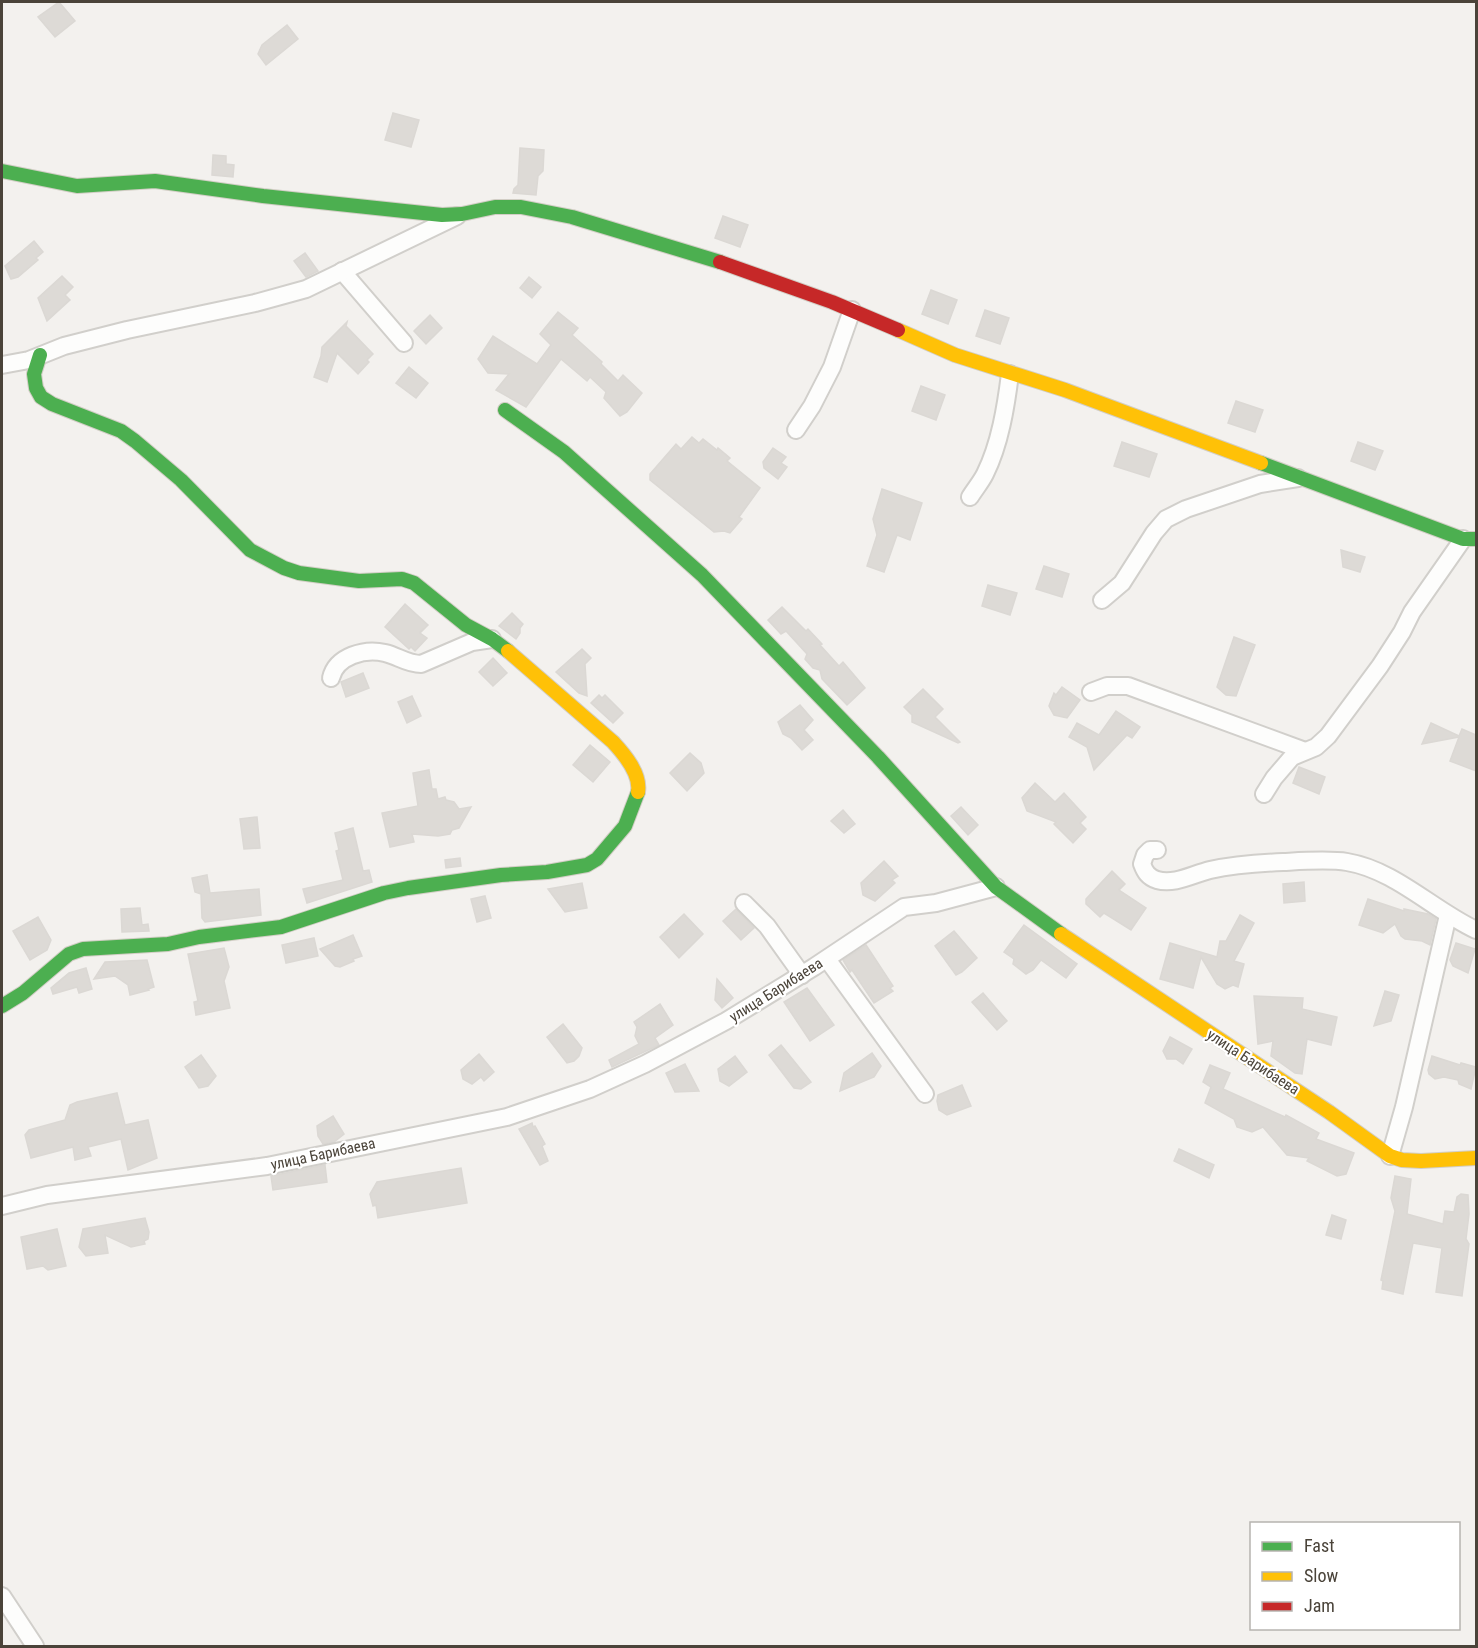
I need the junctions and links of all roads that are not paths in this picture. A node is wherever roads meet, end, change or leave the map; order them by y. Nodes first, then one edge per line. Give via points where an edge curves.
1 (2, 171) edge
2 (462, 214) junction
3 (342, 271) junction
4 (852, 310) junction
5 (404, 343) dead end
6 (40, 355) junction
7 (2, 365) edge
8 (1010, 374) junction
9 (505, 410) dead end
10 (796, 430) dead end
11 (1302, 478) junction
12 (970, 497) dead end
13 (1470, 539) edge
14 (1102, 600) dead end
15 (492, 639) junction
16 (331, 678) dead end
17 (1091, 692) dead end
18 (1305, 752) junction
19 (1264, 794) dead end
20 (1157, 850) dead end
21 (996, 887) junction
22 (744, 903) dead end
23 (1448, 915) junction
24 (1476, 930) edge
25 (827, 959) junction
26 (802, 975) junction
27 (2, 1005) edge
28 (925, 1094) dead end
29 (1390, 1156) junction
30 (1476, 1158) edge
31 (2, 1206) edge
32 (2, 1596) edge
33 (35, 1647) edge

1 - 2 street via 77,186 156,181 263,196
2 - 3 street
2 - 4 street via 495,207 521,207 572,217 725,264
3 - 5 street
3 - 6 street via 306,289 127,330
4 - 8 street via 955,355
4 - 10 street via 832,367
6 - 7 street
6 - 15 street via 34,374 41,397 121,431 135,441 181,480 250,550 299,573 359,581 408,580 466,626
8 - 11 street via 1065,390
8 - 12 street via 995,446 985,475
9 - 21 street via 564,452 702,575 878,757
11 - 13 street
11 - 14 street via 1260,484 1166,519 1122,583
13 - 18 street via 1412,612 1328,736
15 - 16 street via 472,642 412,664 387,653 363,652 337,664
15 - 27 street via 613,742 634,771 639,786 636,801 625,826 597,859 576,868 384,893 280,927 168,944 83,949 69,954 23,993
17 - 18 street via 1107,686 1128,687
18 - 19 street via 1285,764
20 - 23 street via 1145,855 1145,871 1157,880 1167,881 1212,870 1282,862 1347,862 1374,870
21 - 25 street, улица Барибаева via 904,908
21 - 29 street, улица Барибаева via 1074,944
22 - 26 street via 767,926
23 - 24 street
23 - 29 street
25 - 26 street, улица Барибаева
25 - 28 street
26 - 31 street, улица Барибаева via 645,1064 590,1089 507,1117 267,1166 47,1195
29 - 30 street, улица Барибаева via 1421,1161
32 - 33 street

